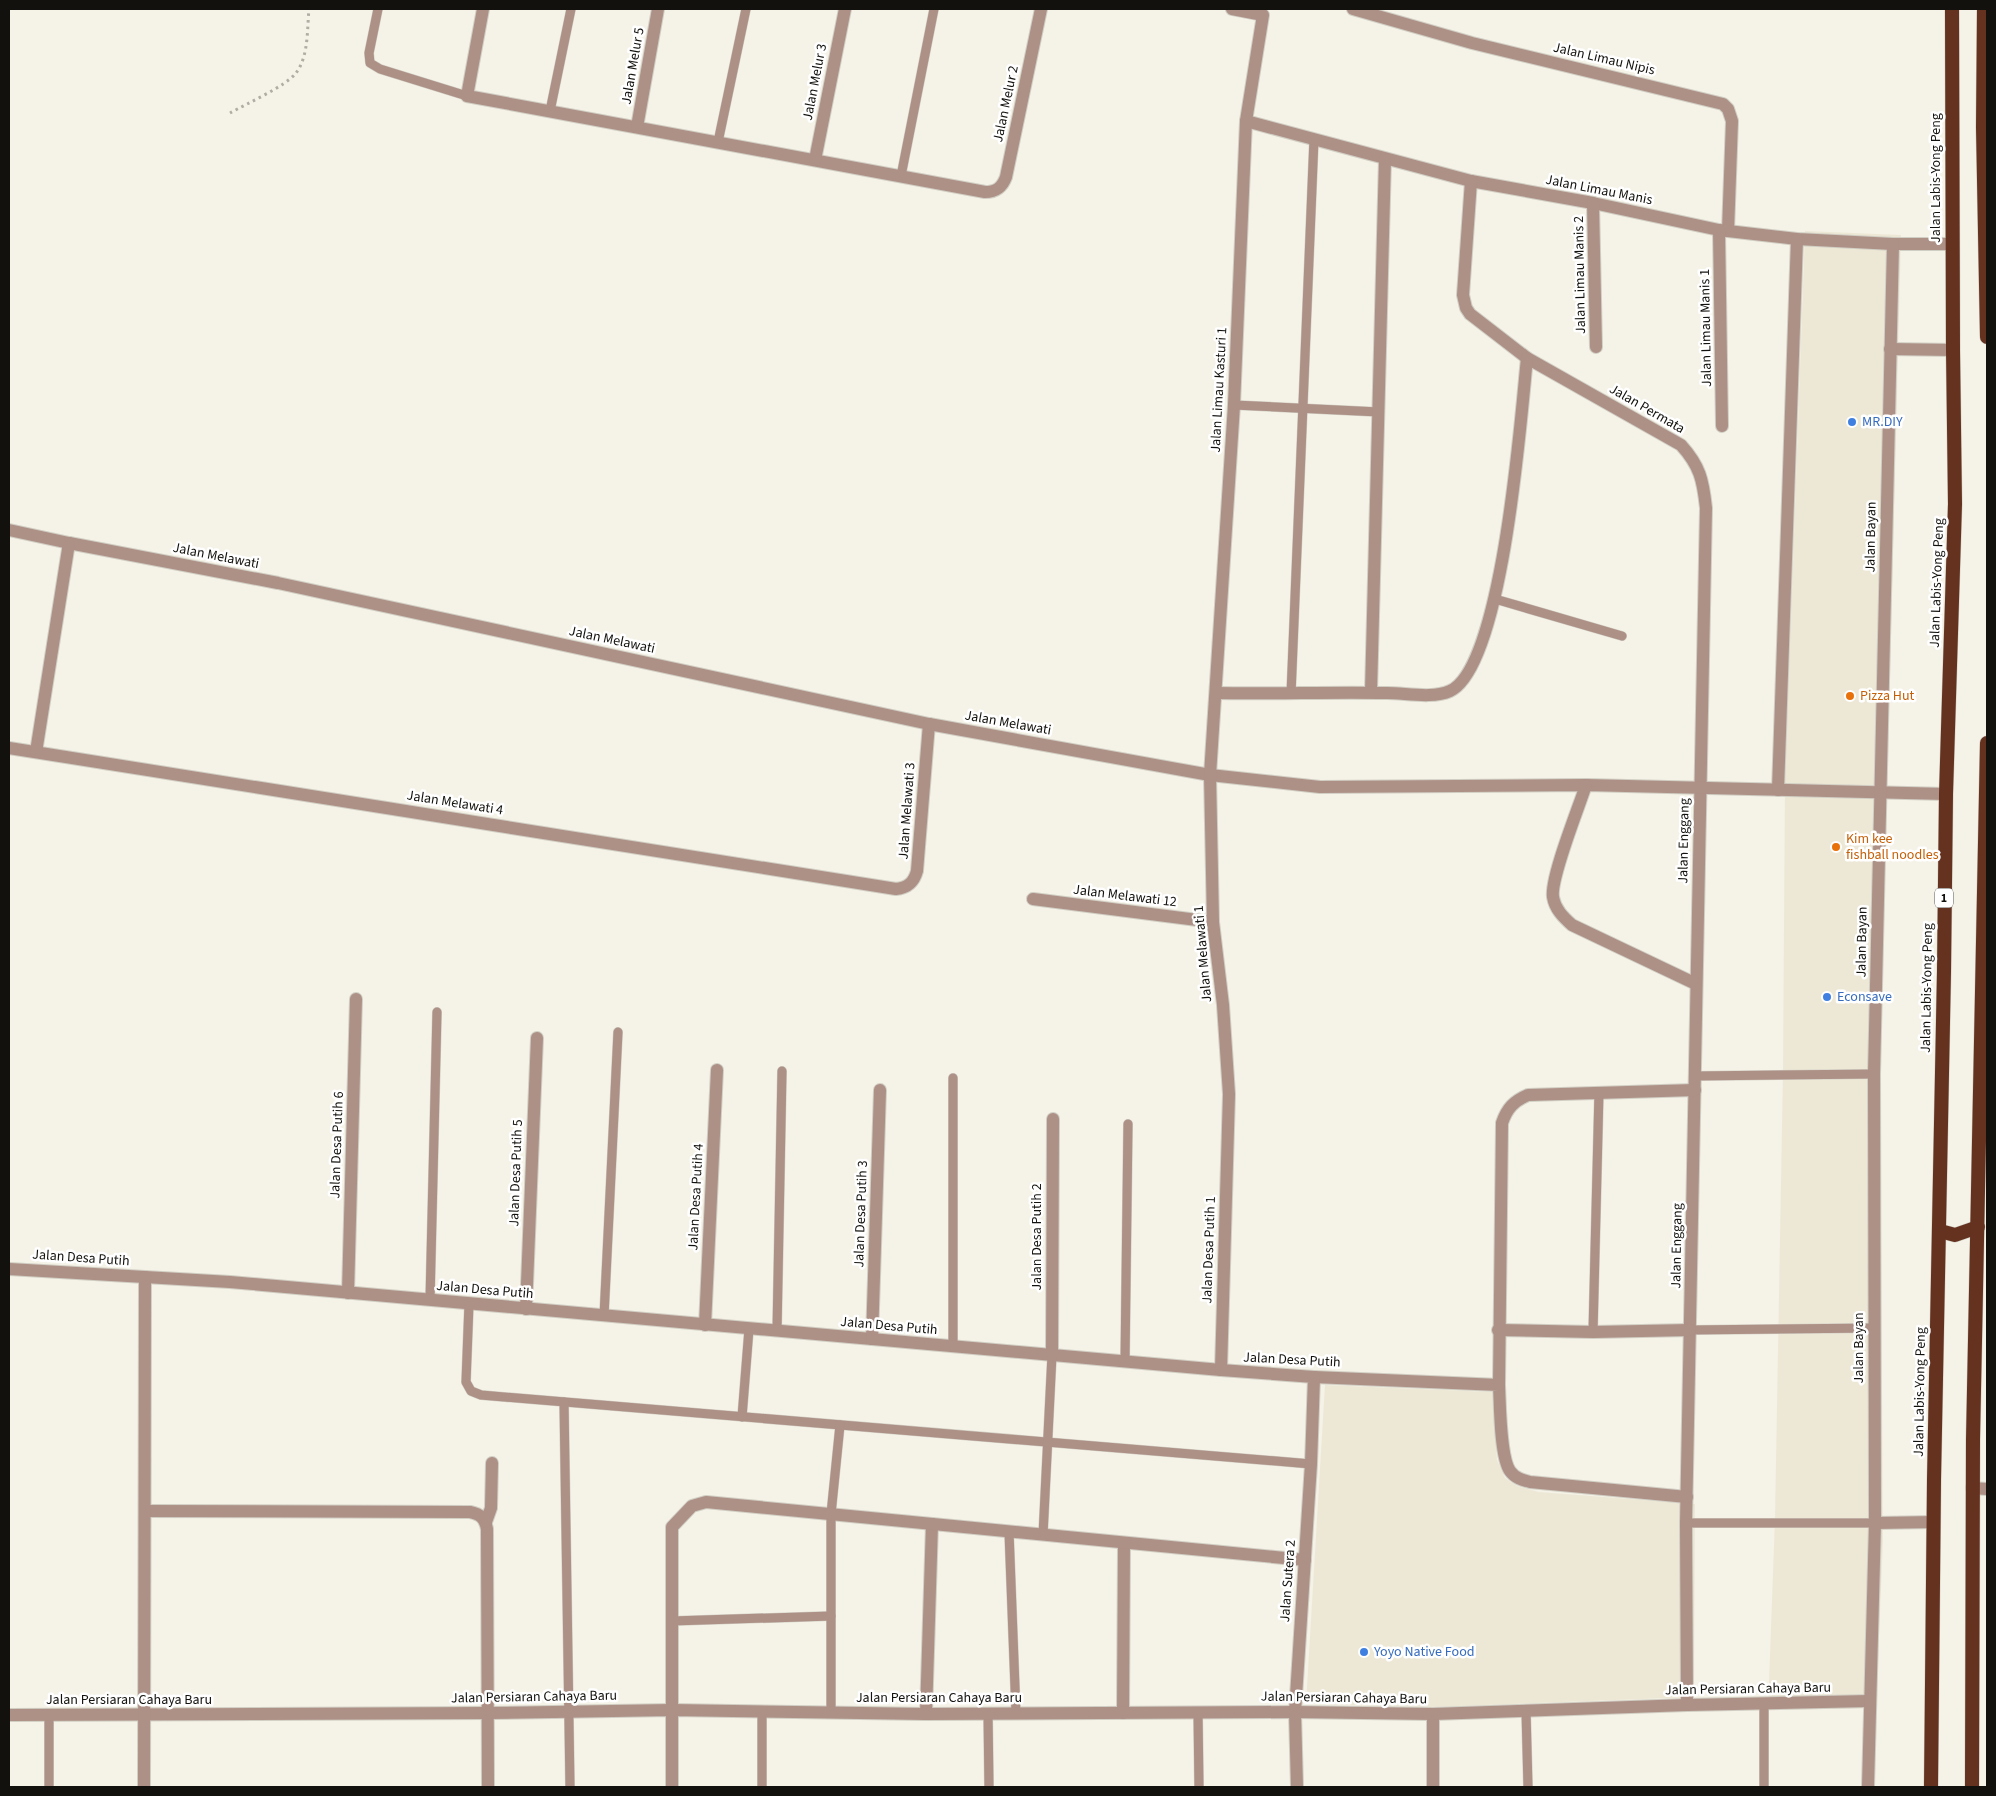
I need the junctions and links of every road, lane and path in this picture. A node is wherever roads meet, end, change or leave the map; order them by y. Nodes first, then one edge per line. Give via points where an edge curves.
1 (309, 9) edge
2 (378, 9) edge
3 (483, 9) edge
4 (570, 9) edge
5 (658, 9) edge
6 (746, 9) edge
7 (845, 9) edge
8 (934, 9) edge
9 (1040, 9) edge
10 (1232, 9) edge
11 (1352, 9) edge
12 (1952, 9) edge
13 (1984, 9) edge
14 (1264, 12) edge
15 (1986, 89) edge
16 (467, 96) junction
17 (550, 111) junction
18 (230, 112) dead end
19 (1246, 121) junction
20 (637, 127) junction
21 (1314, 139) junction
22 (718, 142) junction
23 (1385, 159) junction
24 (815, 160) junction
25 (1986, 166) edge
26 (901, 176) junction
27 (1471, 181) junction
28 (1593, 204) junction
29 (1724, 230) junction
30 (1797, 239) junction
31 (1892, 244) junction
32 (1953, 244) junction
33 (1987, 338) edge
34 (1596, 347) dead end
35 (1890, 349) junction
36 (1953, 350) junction
37 (1527, 358) junction
38 (1234, 405) junction
39 (1302, 408) junction
40 (1378, 412) junction
41 (1722, 426) dead end
42 (9, 530) edge
43 (69, 543) junction
44 (1495, 599) junction
45 (1622, 636) dead end
46 (1371, 692) junction
47 (1216, 693) junction
48 (1291, 694) junction
49 (929, 724) junction
50 (1987, 743) edge
51 (9, 748) edge
52 (36, 752) junction
53 (1210, 775) junction
54 (1586, 785) junction
55 (1700, 788) junction
56 (1778, 790) junction
57 (1881, 793) junction
58 (1946, 794) junction
59 (896, 889) joint
60 (1033, 899) dead end
61 (1214, 922) junction
62 (1985, 963) edge
63 (1696, 984) junction
64 (356, 999) dead end
65 (437, 1012) dead end
66 (618, 1032) dead end
67 (537, 1038) dead end
68 (717, 1070) dead end
69 (782, 1072) dead end
70 (1874, 1074) junction
71 (1695, 1076) junction
72 (953, 1078) dead end
73 (880, 1090) dead end
74 (1695, 1090) junction
75 (1599, 1092) junction
76 (1053, 1119) dead end
77 (1128, 1124) dead end
78 (1227, 1131) joint
79 (1978, 1227) junction
80 (1940, 1231) junction
81 (9, 1268) edge
82 (145, 1277) junction
83 (348, 1293) junction
84 (430, 1300) junction
85 (468, 1304) junction
86 (526, 1308) junction
87 (604, 1316) junction
88 (705, 1325) junction
89 (1874, 1328) junction
90 (749, 1329) junction
91 (1498, 1330) junction
92 (1690, 1330) junction
93 (777, 1331) junction
94 (1593, 1332) junction
95 (872, 1339) junction
96 (953, 1346) junction
97 (1052, 1355) junction
98 (1125, 1362) junction
99 (1221, 1370) junction
100 (1314, 1377) junction
101 (1499, 1385) junction
102 (564, 1402) junction
103 (742, 1417) junction
104 (840, 1425) junction
105 (1046, 1442) junction
106 (492, 1463) dead end
107 (1311, 1464) junction
108 (1972, 1488) junction
109 (1987, 1489) edge
110 (1687, 1498) junction
111 (145, 1511) junction
112 (831, 1514) junction
113 (486, 1522) junction
114 (1934, 1522) junction
115 (1875, 1523) junction
116 (932, 1524) junction
117 (1686, 1524) junction
118 (1010, 1532) junction
119 (1043, 1535) junction
120 (1124, 1543) junction
121 (1305, 1560) junction
122 (831, 1616) junction
123 (672, 1621) junction
124 (1869, 1701) junction
125 (1764, 1703) junction
126 (1687, 1705) junction
127 (672, 1710) junction
128 (568, 1711) junction
129 (762, 1711) junction
130 (1526, 1711) junction
131 (488, 1712) junction
132 (831, 1712) junction
133 (1295, 1712) junction
134 (988, 1713) junction
135 (1016, 1713) junction
136 (1123, 1713) junction
137 (1198, 1713) junction
138 (926, 1714) junction
139 (1433, 1714) junction
140 (9, 1715) edge
141 (49, 1715) junction
142 (144, 1715) junction
143 (49, 1787) edge
144 (144, 1787) edge
145 (488, 1787) edge
146 (570, 1787) edge
147 (672, 1787) edge
148 (762, 1787) edge
149 (989, 1787) edge
150 (1199, 1787) edge
151 (1297, 1787) edge
152 (1433, 1787) edge
153 (1528, 1787) edge
154 (1764, 1787) edge
155 (1868, 1787) edge
156 (1931, 1787) edge
157 (1972, 1787) edge

1 - 18 path via 305,49 296,73
2 - 16 lane via 370,63
3 - 16 street
4 - 17 lane
5 - 20 street, Jalan Melur 5
6 - 22 lane
7 - 24 street, Jalan Melur 3
8 - 26 lane
9 - 26 street, Jalan Melur 2 via 1004,184 999,189 985,192
10 - 14 street
11 - 29 street, Jalan Limau Nipis via 1478,44 1723,104 1728,108 1732,121
12 - 32 highway, Jalan Labis-Yong Peng / 1
13 - 15 highway
14 - 19 street, Jalan Limau Kasturi 1
15 - 25 highway
16 - 17 street
17 - 20 street
19 - 21 street, Jalan Limau Manis
19 - 38 street, Jalan Limau Kasturi 1
20 - 22 street
21 - 23 street, Jalan Limau Manis
21 - 39 lane
22 - 24 street
23 - 27 street, Jalan Limau Manis
23 - 40 street
24 - 26 street
25 - 33 highway
27 - 28 street, Jalan Limau Manis
27 - 37 street, Jalan Permata via 1463,295 1466,308 1475,319
28 - 29 street, Jalan Limau Manis
28 - 34 street, Jalan Limau Manis 2
29 - 30 street, Jalan Limau Manis
29 - 41 street, Jalan Limau Manis 1
30 - 31 street, Jalan Limau Manis
30 - 56 street
31 - 32 street, Jalan Limau Manis
31 - 35 street, Jalan Bayan
32 - 36 highway, Jalan Labis-Yong Peng / 1
35 - 36 street
35 - 57 street, Jalan Bayan
36 - 58 highway, Jalan Labis-Yong Peng / 1 via 1956,504
37 - 44 street via 1516,473
37 - 55 street, Jalan Permata via 1681,445 1700,471 1706,508
38 - 39 lane
38 - 47 street, Jalan Limau Kasturi 1
39 - 40 lane
39 - 48 lane
40 - 46 street
42 - 43 street, Jalan Melawati
43 - 49 street, Jalan Melawati via 287,585
43 - 52 street
44 - 45 lane
44 - 46 street via 1481,643 1461,683 1450,691 1432,694
46 - 48 street
47 - 48 street
47 - 53 street, Jalan Limau Kasturi 1
49 - 53 street, Jalan Melawati
49 - 59 street, Jalan Melawati 3 via 917,871 910,884
50 - 62 highway
51 - 52 street, Jalan Melawati 4
52 - 59 street, Jalan Melawati 4
53 - 54 street, Jalan Melawati via 1320,787
53 - 61 street, Jalan Melawati 1
54 - 55 street, Jalan Melawati
54 - 63 street via 1555,877 1553,894 1562,917 1572,925
55 - 56 street, Jalan Melawati
55 - 63 street, Jalan Enggang
56 - 57 street, Jalan Melawati
57 - 58 street, Jalan Melawati
57 - 70 street, Jalan Bayan
58 - 80 highway, Jalan Labis-Yong Peng / 1
60 - 61 street, Jalan Melawati 12
61 - 78 street, Jalan Melawati 1 via 1227,1050
62 - 79 highway
63 - 71 street, Jalan Enggang
64 - 83 street, Jalan Desa Putih 6
65 - 84 lane
66 - 87 lane
67 - 86 street, Jalan Desa Putih 5
68 - 88 street, Jalan Desa Putih 4
69 - 93 lane
70 - 71 lane
70 - 89 street, Jalan Bayan
71 - 74 street, Jalan Enggang
72 - 96 lane
73 - 95 street, Jalan Desa Putih 3
74 - 75 street
74 - 92 street, Jalan Enggang
75 - 91 street via 1528,1095 1507,1110 1502,1123
75 - 94 lane
76 - 97 street, Jalan Desa Putih 2
77 - 98 lane
78 - 99 street, Jalan Desa Putih 1
79 - 80 highway via 1955,1234
79 - 108 highway
80 - 114 highway, Jalan Labis-Yong Peng / 1
81 - 82 street, Jalan Desa Putih
82 - 83 street, Jalan Desa Putih
82 - 111 street
83 - 84 street, Jalan Desa Putih
84 - 85 street, Jalan Desa Putih
85 - 86 street, Jalan Desa Putih
85 - 102 lane via 466,1382 471,1391 493,1397
86 - 87 street, Jalan Desa Putih
87 - 88 street, Jalan Desa Putih
88 - 90 street, Jalan Desa Putih
89 - 92 lane
89 - 115 street, Jalan Bayan
90 - 93 street, Jalan Desa Putih
90 - 103 lane
91 - 94 street
91 - 101 street
92 - 94 street
92 - 110 street, Jalan Enggang
93 - 95 street, Jalan Desa Putih
95 - 96 street, Jalan Desa Putih
96 - 97 street, Jalan Desa Putih
97 - 98 street, Jalan Desa Putih
97 - 105 lane
98 - 99 street, Jalan Desa Putih
99 - 100 street, Jalan Desa Putih
100 - 101 street, Jalan Desa Putih
100 - 107 street, Jalan Sutera 2
101 - 110 street via 1504,1456 1515,1476 1530,1482
102 - 103 lane
102 - 128 lane
103 - 104 lane
104 - 105 lane
104 - 112 lane
105 - 107 lane
105 - 119 lane
106 - 113 street via 491,1508
107 - 121 street, Jalan Sutera 2
108 - 109 street
108 - 157 highway
110 - 117 street, Jalan Enggang
111 - 113 street via 470,1512 477,1513
111 - 142 street
112 - 116 street
112 - 122 lane
112 - 123 street via 706,1502 692,1506 672,1527
113 - 131 street
114 - 115 street
114 - 156 highway, Jalan Labis-Yong Peng / 1
115 - 117 lane
115 - 124 street, Jalan Bayan
116 - 118 street
116 - 138 street
117 - 126 street, Jalan Enggang
118 - 119 street
118 - 135 lane
119 - 120 street
120 - 121 street
120 - 136 street
121 - 133 street, Jalan Sutera 2
122 - 123 lane
122 - 132 lane
123 - 127 street
124 - 125 street, Jalan Persiaran Cahaya Baru
124 - 155 street, Jalan Bayan
125 - 126 street, Jalan Persiaran Cahaya Baru
125 - 154 lane
126 - 130 street, Jalan Persiaran Cahaya Baru
127 - 128 street, Jalan Persiaran Cahaya Baru
127 - 129 street, Jalan Persiaran Cahaya Baru
127 - 147 street
128 - 131 street, Jalan Persiaran Cahaya Baru
128 - 146 lane
129 - 132 street, Jalan Persiaran Cahaya Baru
129 - 148 lane
130 - 139 street, Jalan Persiaran Cahaya Baru
130 - 153 lane
131 - 142 street, Jalan Persiaran Cahaya Baru
131 - 145 street
132 - 138 street, Jalan Persiaran Cahaya Baru
133 - 137 street, Jalan Persiaran Cahaya Baru
133 - 139 street, Jalan Persiaran Cahaya Baru
133 - 151 street, Jalan Sutera 2
134 - 135 street, Jalan Persiaran Cahaya Baru
134 - 138 street, Jalan Persiaran Cahaya Baru
134 - 149 lane
135 - 136 street, Jalan Persiaran Cahaya Baru
136 - 137 street, Jalan Persiaran Cahaya Baru
137 - 150 lane
139 - 152 street
140 - 141 street, Jalan Persiaran Cahaya Baru
141 - 142 street, Jalan Persiaran Cahaya Baru
141 - 143 lane
142 - 144 street

